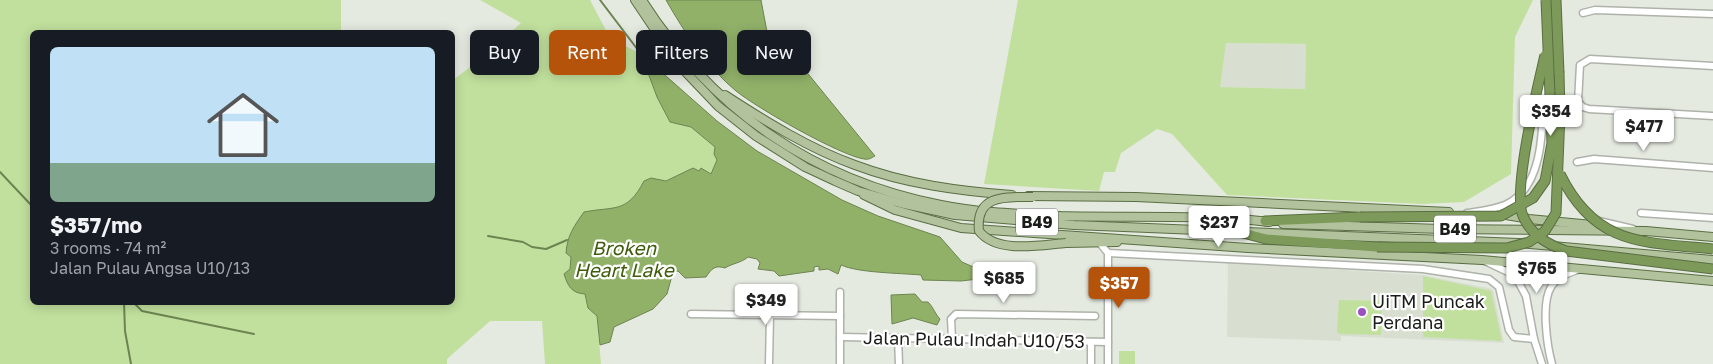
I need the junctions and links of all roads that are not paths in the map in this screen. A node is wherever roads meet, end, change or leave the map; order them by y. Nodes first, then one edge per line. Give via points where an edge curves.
1 (635, 0) edge
2 (642, 0) edge
3 (1549, 0) edge
4 (1558, 0) edge
5 (1583, 12) dead end
6 (1713, 14) edge
7 (1548, 45) junction
8 (1713, 66) edge
9 (708, 84) junction
10 (1713, 116) edge
11 (1577, 162) dead end
12 (1713, 168) edge
13 (1559, 171) junction
14 (858, 191) junction
15 (1034, 197) junction
16 (1466, 213) junction
17 (1642, 214) dead end
18 (1713, 218) edge
19 (1265, 222) junction
20 (1646, 231) junction
21 (1242, 233) junction
22 (1713, 237) edge
23 (1099, 242) junction
24 (1159, 242) junction
25 (1713, 249) edge
26 (1108, 253) junction
27 (1482, 260) junction
28 (1713, 260) edge
29 (1713, 268) edge
30 (1582, 269) junction
31 (1713, 281) edge
32 (840, 292) dead end
33 (691, 314) dead end
34 (770, 315) junction
35 (840, 316) junction
36 (1095, 316) dead end
37 (840, 337) junction
38 (898, 338) junction
39 (952, 339) junction
40 (1534, 339) junction
41 (1091, 342) junction
42 (1108, 342) junction
43 (769, 364) edge
44 (840, 364) edge
45 (899, 364) edge
46 (1091, 364) edge
47 (1108, 364) edge
48 (1542, 364) edge
49 (1552, 364) edge

1 - 14 main road, B49 via 678,64 718,106 781,153
2 - 9 main road, B49 via 682,55
3 - 4 street
3 - 7 highway, bridge
3 - 16 street via 1536,170 1525,190 1514,200 1488,210
4 - 13 highway, bridge
4 - 20 street via 1556,141 1567,193 1591,220
5 - 6 street
7 - 19 highway, bridge via 1551,153 1545,181 1533,198 1501,216 1360,217
7 - 29 highway, bridge via 1536,93 1520,189 1522,215 1531,230 1543,241 1566,251
8 - 10 street via 1590,59 1580,65 1578,85 1578,102 1583,108
9 - 15 main road via 788,132 855,166 896,178 956,189
9 - 19 main road, B49 via 758,128 799,154 860,182 922,201 965,209 1045,215
11 - 12 street via 1594,159
13 - 21 highway, bridge via 1556,213 1551,223 1545,231 1518,246 1494,249 1377,247 1266,239
13 - 25 highway, bridge via 1578,205 1606,229 1648,243
14 - 21 main road, B49 via 954,215
14 - 24 main road, B49 via 894,210 961,228
15 - 16 main road via 1136,197
15 - 23 main road, bridge via 1003,198 986,204 980,212 979,231 992,242 1006,245
16 - 20 main road via 1502,214
17 - 18 street
19 - 20 main road, B49 via 1442,229
20 - 22 main road, B49
21 - 28 main road, B49 via 1519,243
23 - 24 main road
23 - 26 street
24 - 27 main road, B49
26 - 40 street via 1423,269 1489,279 1499,287 1509,330 1514,336
26 - 42 street
27 - 30 main road, B49
27 - 40 street via 1510,273 1519,283 1526,296
30 - 31 main road, B49
30 - 49 street via 1565,274 1548,294 1546,340
32 - 35 street
33 - 34 street
34 - 35 street
34 - 43 street
35 - 37 street
36 - 39 street via 956,314 951,319
37 - 38 street, Jalan Pulau Indah U10/53
37 - 44 street
38 - 39 street, Jalan Pulau Indah U10/53
38 - 45 street
39 - 41 street, Jalan Pulau Indah U10/53
40 - 48 street
41 - 42 street, Jalan Pulau Indah U10/53
41 - 46 street
42 - 47 street

